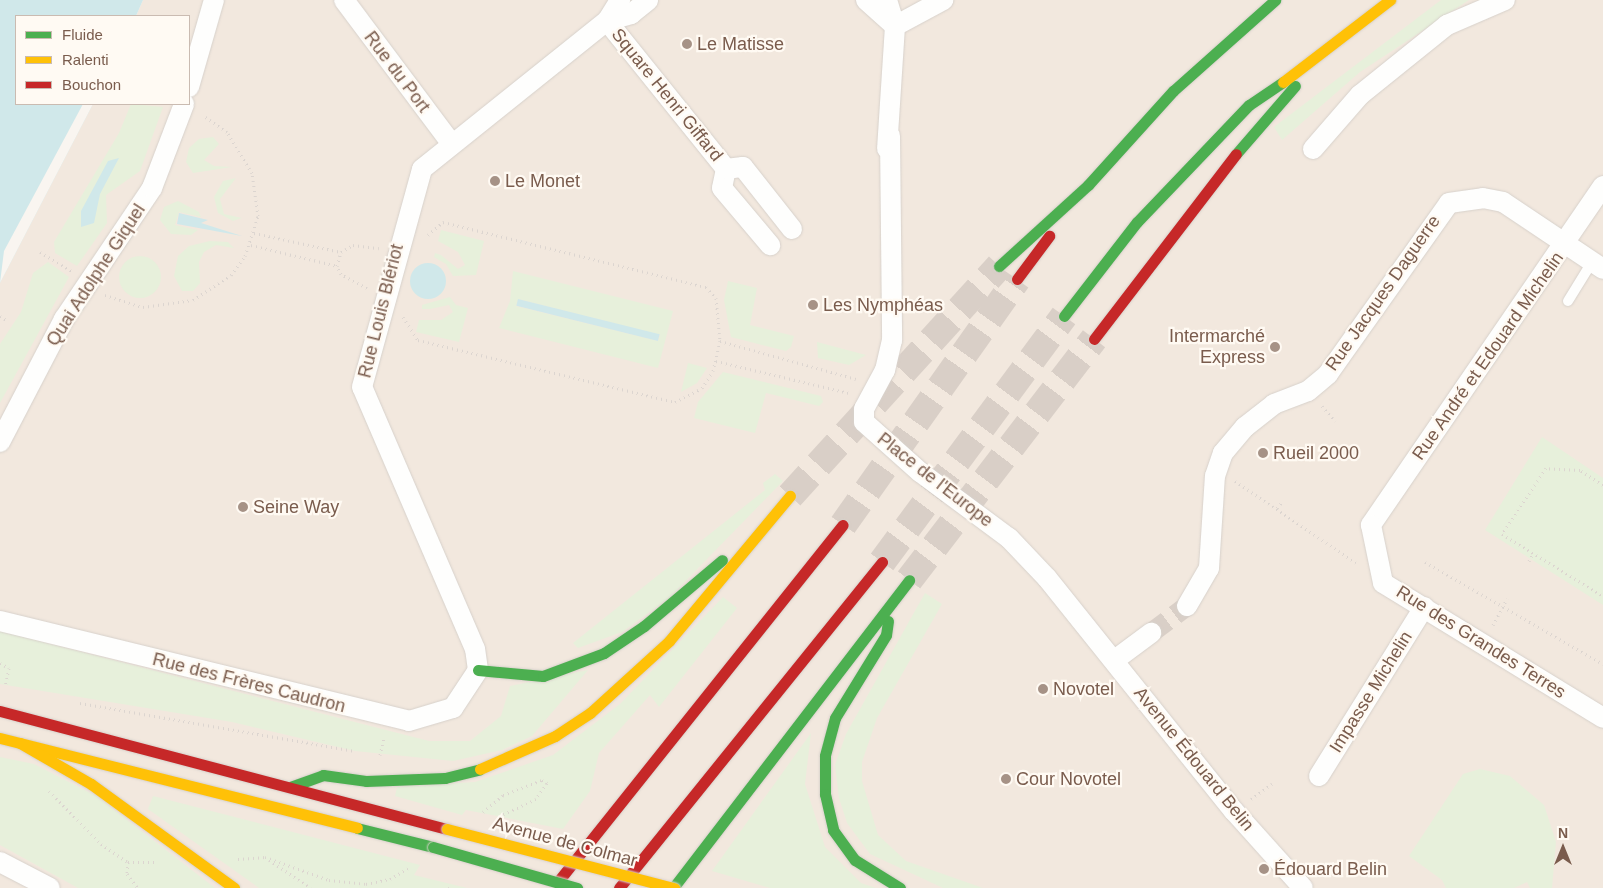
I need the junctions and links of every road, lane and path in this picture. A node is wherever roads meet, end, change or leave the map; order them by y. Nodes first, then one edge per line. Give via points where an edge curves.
1 (214, 0) edge
2 (344, 0) edge
3 (620, 0) edge
4 (648, 0) edge
5 (866, 0) edge
6 (887, 0) edge
7 (943, 0) edge
8 (1275, 0) edge
9 (1390, 0) edge
10 (1505, 0) edge
11 (607, 21) junction
12 (895, 26) junction
13 (1322, 55) junction
14 (190, 84) edge
15 (183, 106) edge
16 (451, 143) junction
17 (1313, 149) dead end
18 (726, 169) junction
19 (1088, 185) junction
20 (1603, 186) edge
21 (792, 229) dead end
22 (254, 233) junction
23 (1566, 243) junction
24 (251, 245) junction
25 (770, 245) dead end
26 (40, 252) dead end
27 (340, 252) junction
28 (396, 252) junction
29 (1598, 265) edge
30 (337, 266) junction
31 (999, 266) tunnel mouth
32 (82, 279) junction
33 (1017, 279) tunnel mouth
34 (385, 294) junction
35 (1568, 301) dead end
36 (0, 316) edge
37 (1064, 316) tunnel mouth
38 (8, 321) dead end
39 (1094, 339) tunnel mouth
40 (720, 342) junction
41 (716, 361) junction
42 (872, 393) junction
43 (0, 442) edge
44 (1215, 476) junction
45 (1603, 486) edge
46 (790, 496) tunnel mouth
47 (1282, 502) dead end
48 (1277, 508) junction
49 (772, 516) junction
50 (842, 524) tunnel mouth
51 (1371, 525) joint
52 (1009, 538) joint
53 (1329, 544) dead end
54 (1533, 553) junction
55 (1529, 561) dead end
56 (882, 562) tunnel mouth
57 (1425, 562) dead end
58 (909, 580) tunnel mouth
59 (1603, 596) edge
60 (1508, 599) dead end
61 (889, 605) junction
62 (1187, 606) tunnel mouth
63 (1504, 606) junction
64 (1424, 607) junction
65 (0, 621) edge
66 (1151, 633) tunnel mouth
67 (1483, 643) junction
68 (1116, 659) junction
69 (0, 662) edge
70 (1603, 664) edge
71 (478, 670) junction
72 (14, 693) dead end
73 (72, 702) dead end
74 (0, 711) edge
75 (390, 718) junction
76 (1603, 718) edge
77 (0, 738) edge
78 (20, 743) junction
79 (360, 752) dead end
80 (390, 756) dead end
81 (1319, 776) dead end
82 (293, 786) junction
83 (47, 788) dead end
84 (499, 817) dead end
85 (478, 820) dead end
86 (265, 857) junction
87 (237, 859) dead end
88 (0, 862) edge
89 (128, 862) junction
90 (160, 862) dead end
91 (412, 869) dead end
92 (50, 888) edge
93 (138, 888) edge
94 (234, 888) edge
95 (311, 888) edge
96 (553, 888) edge
97 (577, 888) edge
98 (619, 888) edge
99 (674, 888) edge
100 (900, 888) edge
101 (1303, 888) edge

1 - 14 street
2 - 16 street, Rue du Port
3 - 11 street, Rue Louis Blériot
4 - 11 street, Rue Louis Blériot via 630,14
5 - 12 street
6 - 12 street, Place de l'Europe
7 - 12 street
8 - 19 main road via 1173,91
9 - 13 main road
10 - 17 street via 1447,26 1360,95
11 - 16 street, Rue Louis Blériot
11 - 18 street, Square Henri Giffard
12 - 42 street, Place de l'Europe via 890,136 895,307 890,356
13 - 37 main road via 1249,105 1188,165
13 - 39 main road via 1245,142
15 - 22 path via 208,116 242,152 256,192
15 - 32 street, Quai Adolphe Giquel via 152,188
16 - 28 street, Rue Louis Blériot via 422,169
18 - 21 street, Square Henri Giffard via 743,168
18 - 25 street, Square Henri Giffard via 722,188
19 - 31 main road
19 - 33 main road
20 - 23 street, Rue André et Edouard Michelin
22 - 24 path
22 - 27 path
23 - 29 street, Rue Jacques Daguerre
23 - 44 street, Rue Jacques Daguerre via 1503,202 1483,198 1448,203 1328,374 1245,427 1223,453
23 - 51 street, Rue André et Edouard Michelin
24 - 30 path
24 - 32 path via 231,275 212,291 169,307 122,302
26 - 32 path
27 - 28 path via 347,246 361,245
27 - 30 path
28 - 34 street, Rue Louis Blériot
28 - 40 path via 416,245 443,222 706,287 716,298
29 - 35 lane
30 - 34 path via 353,283
32 - 43 street, Quai Adolphe Giquel
34 - 41 path via 418,340 675,402 702,388
34 - 71 street, Rue Louis Blériot via 362,386 475,649
36 - 38 path
40 - 41 path
40 - 42 path via 851,374
41 - 42 path via 838,392
42 - 52 street, Place de l'Europe via 864,422 871,431
44 - 48 path via 1240,482
44 - 62 street, Rue Jacques Daguerre via 1209,568
45 - 54 path via 1580,470 1546,468 1502,534
46 - 49 main road
47 - 48 path
48 - 53 path
49 - 71 main road via 644,626 604,653 543,676
49 - 82 main road via 669,641 590,713 555,736 481,769 445,778 366,781 323,775
50 - 96 main road
51 - 64 street, Rue des Grandes Terres via 1383,583
52 - 68 street, Avenue Édouard Belin
54 - 55 path
54 - 59 path
56 - 98 main road
57 - 63 path
58 - 61 main road
60 - 63 path
61 - 99 main road
61 - 100 main road via 886,635 835,718 825,756 825,794 833,830 855,860
63 - 67 path
63 - 70 path
64 - 67 street, Rue des Grandes Terres
64 - 81 street, Impasse Michelin
65 - 75 street, Rue des Frères Caudron
66 - 68 street
67 - 76 street, Rue des Grandes Terres
68 - 101 street, Avenue Édouard Belin via 1234,811
69 - 72 path via 9,668 4,691
71 - 75 street, Rue des Frères Caudron via 453,708 409,722
73 - 79 path
74 - 82 main road, Avenue de Colmar
75 - 80 path via 380,756
77 - 78 main road
78 - 94 main road via 91,784
78 - 97 main road, bridge via 433,847
82 - 99 main road, Avenue de Colmar, bridge
83 - 89 path via 101,844
84 - 85 path via 536,799 546,783 542,780 503,795 486,806
86 - 87 path
86 - 91 path via 329,880 366,884
86 - 95 path
88 - 92 street
89 - 90 path
89 - 93 path via 127,874

